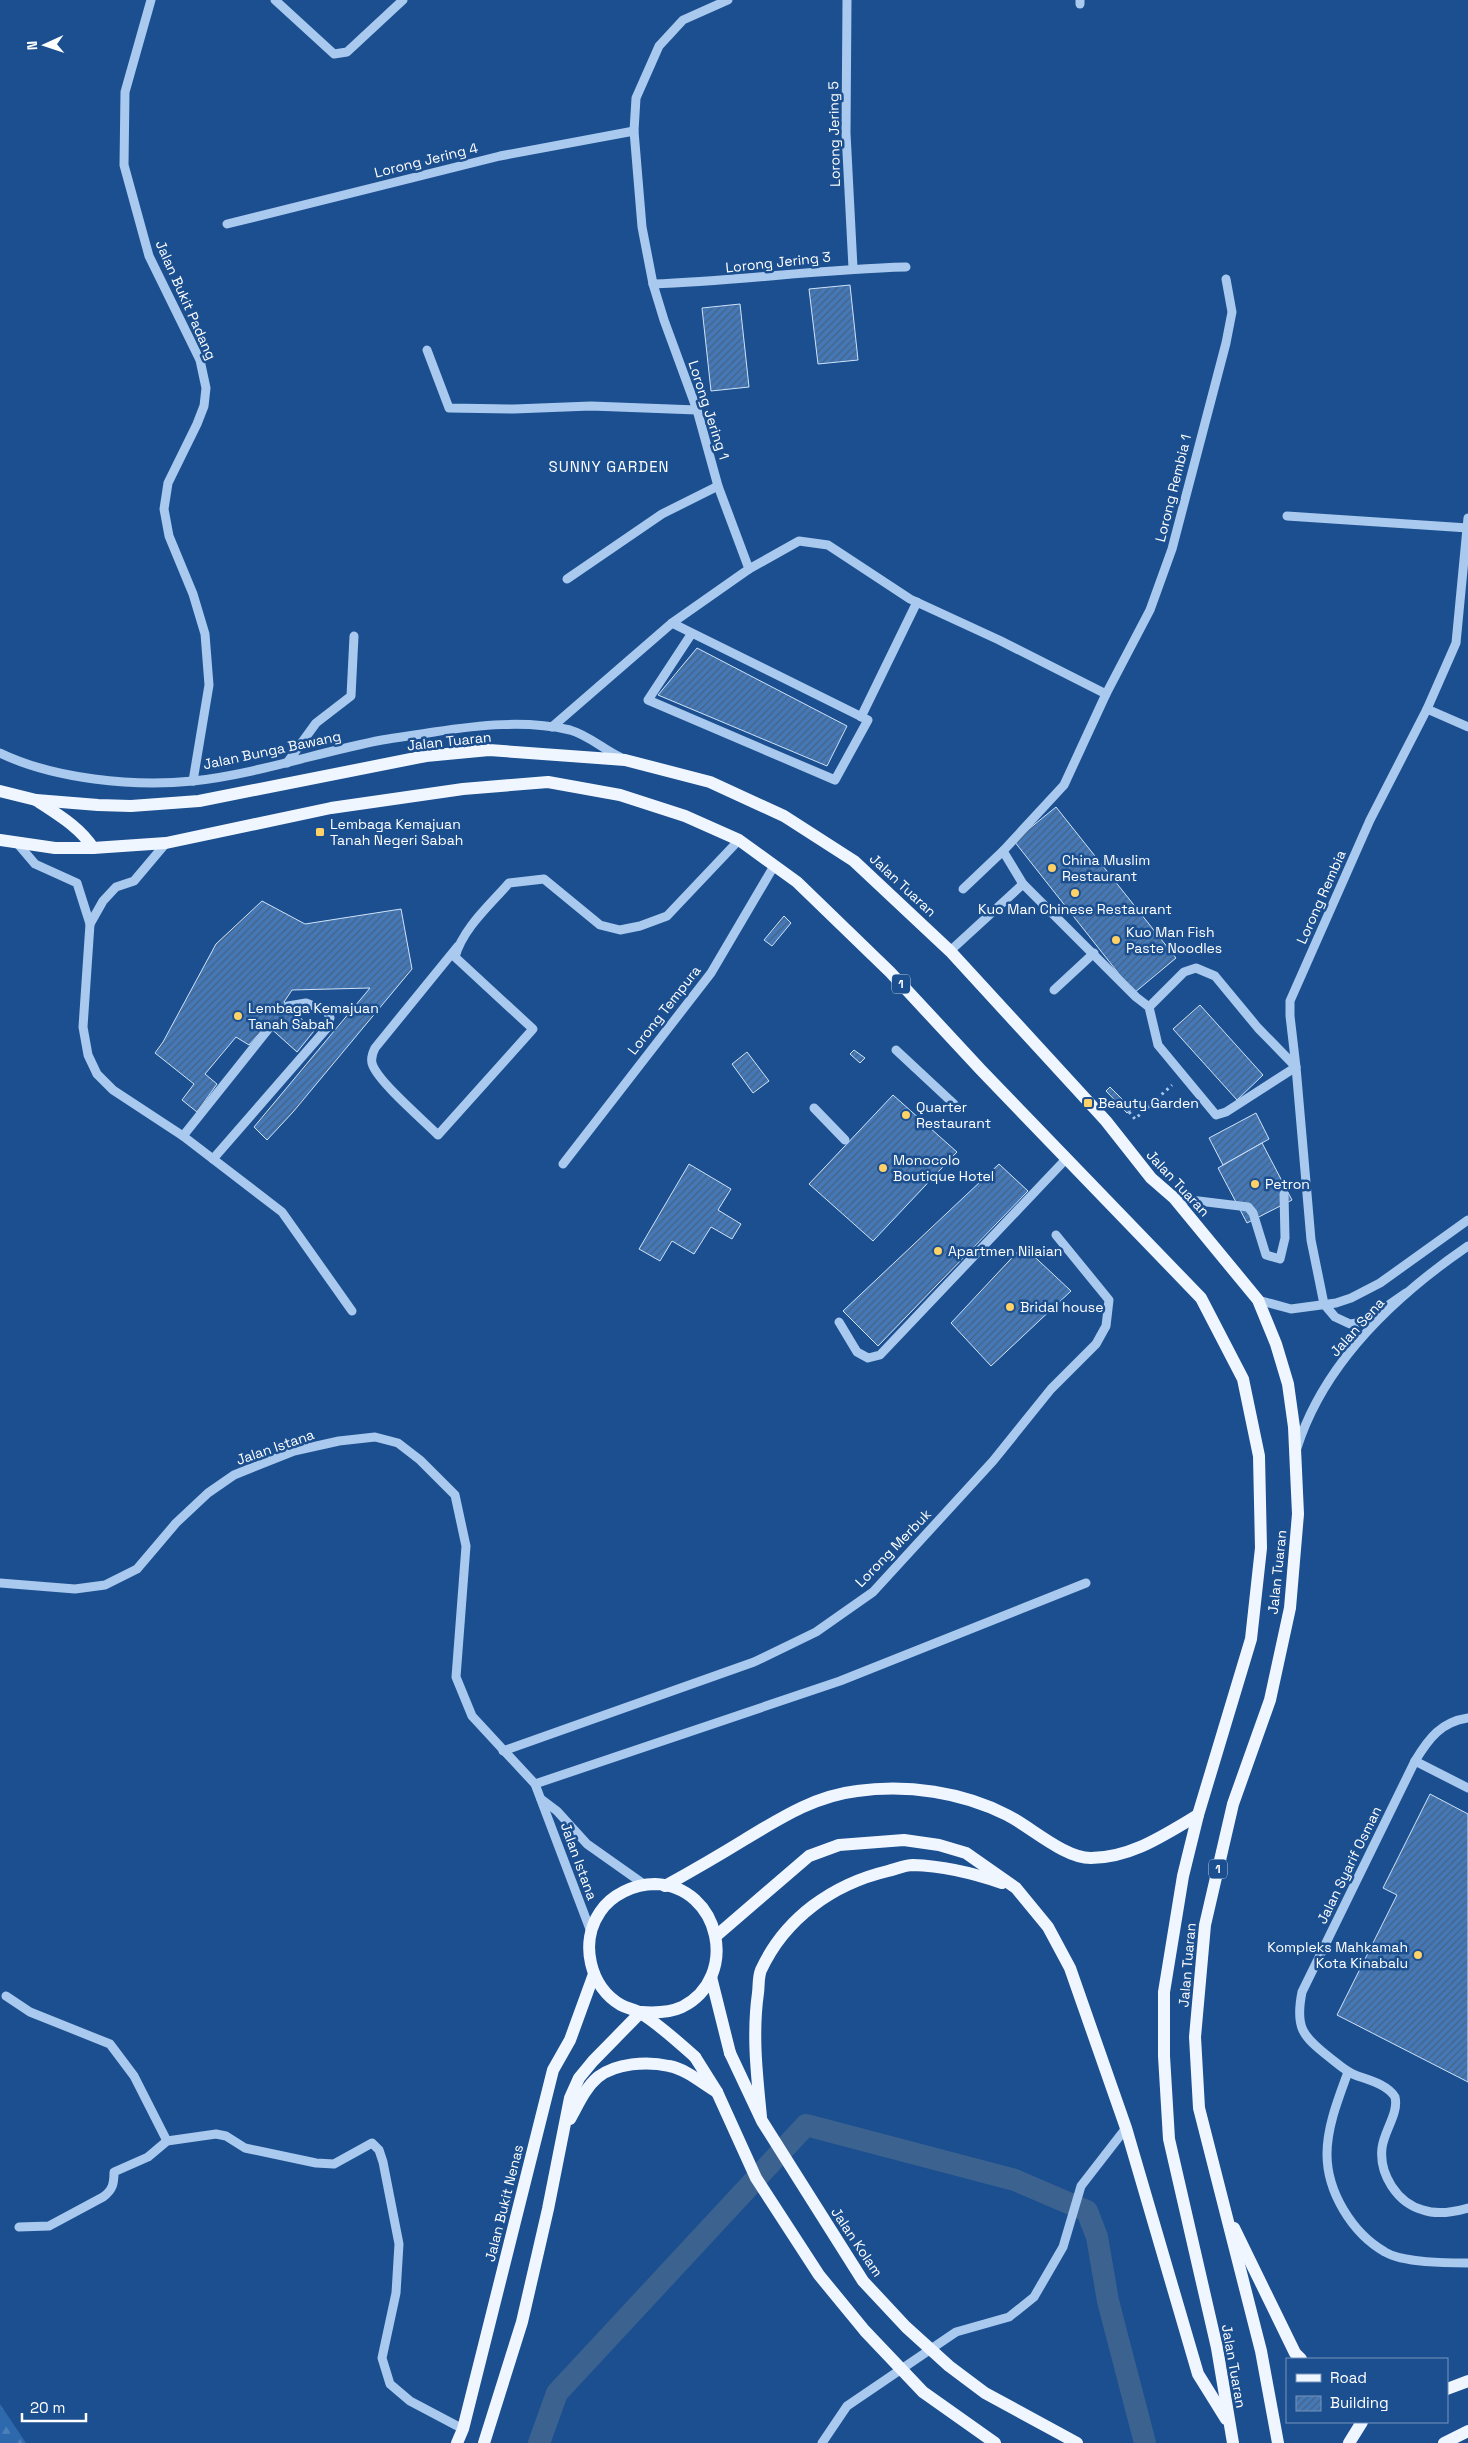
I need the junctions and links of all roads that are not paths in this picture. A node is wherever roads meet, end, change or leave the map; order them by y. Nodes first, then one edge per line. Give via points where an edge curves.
1 (151, 0) edge
2 (275, 0) edge
3 (403, 0) edge
4 (728, 0) edge
5 (847, 0) edge
6 (634, 131) junction
7 (228, 224) dead end
8 (906, 267) dead end
9 (853, 268) junction
10 (1226, 280) dead end
11 (654, 284) junction
12 (427, 350) dead end
13 (697, 410) junction
14 (718, 486) junction
15 (1286, 516) dead end
16 (1468, 525) edge
17 (749, 569) junction
18 (567, 579) dead end
19 (916, 602) junction
20 (672, 623) junction
21 (692, 633) junction
22 (354, 636) dead end
23 (1106, 694) junction
24 (1427, 709) junction
25 (862, 717) junction
26 (552, 727) junction
27 (1468, 727) edge
28 (0, 752) edge
29 (625, 760) junction
30 (288, 763) junction
31 (194, 781) junction
32 (0, 791) edge
33 (36, 800) junction
34 (0, 840) edge
35 (739, 840) junction
36 (166, 843) junction
37 (18, 844) junction
38 (93, 848) junction
39 (1003, 851) junction
40 (774, 866) junction
41 (1023, 884) junction
42 (963, 890) dead end
43 (90, 924) junction
44 (458, 946) junction
45 (950, 951) junction
46 (1094, 953) junction
47 (1054, 990) dead end
48 (288, 1006) dead end
49 (1149, 1007) junction
50 (270, 1027) tunnel mouth
51 (896, 1050) dead end
52 (1296, 1067) junction
53 (954, 1104) dead end
54 (814, 1108) dead end
55 (183, 1136) junction
56 (845, 1140) dead end
57 (213, 1159) junction
58 (1066, 1159) junction
59 (563, 1164) dead end
60 (1284, 1194) dead end
61 (1174, 1198) junction
62 (1468, 1220) edge
63 (1056, 1235) dead end
64 (1468, 1246) edge
65 (1406, 1294) junction
66 (1258, 1300) junction
67 (1324, 1304) junction
68 (352, 1311) dead end
69 (839, 1322) dead end
70 (1296, 1450) junction
71 (0, 1583) edge
72 (1086, 1583) dead end
73 (1468, 1718) edge
74 (503, 1751) junction
75 (1415, 1761) junction
76 (535, 1784) junction
77 (1468, 1788) edge
78 (541, 1799) junction
79 (1198, 1815) junction
80 (645, 1885) junction
81 (665, 1886) junction
82 (1016, 1888) junction
83 (591, 1932) junction
84 (716, 1936) junction
85 (594, 1974) junction
86 (711, 1977) junction
87 (6, 1996) dead end
88 (641, 2012) junction
89 (1348, 2072) junction
90 (717, 2092) junction
91 (762, 2121) junction
92 (565, 2127) junction
93 (1126, 2128) junction
94 (167, 2141) junction
95 (1223, 2205) junction
96 (1468, 2208) edge
97 (19, 2227) dead end
98 (1468, 2262) edge
99 (1261, 2351) junction
100 (1300, 2358) edge
101 (1468, 2380) edge
102 (1448, 2390) edge
103 (1361, 2423) edge
104 (1229, 2424) junction
105 (463, 2428) junction
106 (1468, 2431) edge
107 (457, 2443) edge
108 (484, 2443) edge
109 (822, 2443) edge
110 (995, 2443) edge
111 (1077, 2443) edge
112 (1233, 2443) edge
113 (1278, 2443) edge
114 (1284, 2443) edge
115 (1349, 2443) edge
116 (1444, 2443) edge

1 - 31 street, Jalan Bukit Padang via 124,92 124,166 149,256 200,360 206,388 197,424 168,483 164,509 169,536 193,594 205,634 209,685
2 - 3 street via 334,54 347,52
4 - 6 street, Lorong Jering 1 via 683,20 659,46 636,98
5 - 9 street, Lorong Jering 5 via 846,133
6 - 7 street, Lorong Jering 4 via 491,158
6 - 11 street, Lorong Jering 1 via 642,227
8 - 9 street, Lorong Jering 3
9 - 11 street, Lorong Jering 3
10 - 23 street, Lorong Rembia 1 via 1232,312 1226,343 1172,550 1150,610
11 - 13 street, Lorong Jering 1
12 - 13 street via 448,408 591,406
13 - 14 street, Lorong Jering 1
14 - 17 street, Lorong Jering 1
14 - 18 street via 662,514
15 - 16 street
16 - 24 street, Lorong Rembia via 1456,643
17 - 19 street via 799,541 828,544
17 - 20 street
19 - 23 street
19 - 25 street
20 - 21 street
20 - 26 street
21 - 25 street
21 - 25 street via 648,700 836,780 868,720
22 - 30 street via 351,696 316,723
23 - 39 street, Lorong Rembia 1 via 1064,785
24 - 27 street
24 - 52 street, Lorong Rembia via 1370,820 1290,1001
26 - 29 street, Jalan Bunga Bawang via 572,731
26 - 30 street, Jalan Bunga Bawang via 485,724 381,740
28 - 31 street, Jalan Bunga Bawang via 25,764 78,778
29 - 33 main road, Jalan Tuaran / 1 via 489,750 426,756 199,800 130,806
29 - 45 main road, Jalan Tuaran / 1 via 710,782 784,816 854,860
30 - 31 street, Jalan Bunga Bawang
32 - 33 main road, Jalan Tuaran / 1
33 - 38 main road via 77,829
34 - 37 main road, Jalan Tuaran / 1
35 - 36 main road, Jalan Tuaran / 1 via 685,816 620,795 548,782 462,789 331,808
35 - 40 main road, Jalan Tuaran / 1
35 - 44 street via 667,916 620,930 600,925 544,879 510,883
36 - 38 main road, Jalan Tuaran / 1
36 - 43 street via 134,881 116,886
37 - 38 main road, Jalan Tuaran / 1
37 - 43 street via 35,864 77,883
39 - 41 street
39 - 42 street, Lorong Rembia 1
40 - 58 main road, Jalan Tuaran / 1 via 797,882 890,972
40 - 59 street, Lorong Tempura via 711,973
41 - 45 street
41 - 46 street
43 - 55 street via 82,1028 88,1055 97,1074 113,1090
44 - 44 street via 455,958 533,1029 438,1135 382,1078 372,1066 371,1057
45 - 61 main road, Jalan Tuaran / 1 via 1106,1120 1151,1178
46 - 47 street
46 - 49 street
48 - 57 street via 306,1003 327,1011 330,1018 327,1028
49 - 52 street via 1184,972 1196,968 1215,976
49 - 52 street via 1158,1045 1216,1115 1226,1112
50 - 55 street
51 - 53 street
52 - 67 street, Lorong Rembia via 1311,1240
54 - 56 street
55 - 57 street
57 - 68 street via 282,1212
58 - 69 street via 880,1355 868,1358 857,1352
58 - 79 main road, Jalan Tuaran / 1 via 1201,1298 1243,1379 1259,1456 1261,1548 1251,1640
60 - 61 street via 1285,1238 1280,1260 1266,1255 1253,1213 1248,1207
61 - 66 main road, Jalan Tuaran / 1
62 - 67 street, Jalan Sena via 1367,1291 1336,1303
63 - 74 street, Lorong Merbuk via 1110,1300 1106,1326 1096,1344 1051,1390 993,1461 873,1592 816,1632 754,1662
64 - 65 street, Jalan Sena
65 - 67 street via 1364,1322 1350,1324 1335,1317
65 - 70 street, Jalan Sena via 1350,1350 1306,1420
66 - 67 street, Jalan Sena via 1291,1309
66 - 70 main road, Jalan Tuaran / 1 via 1288,1384
70 - 95 main road, Jalan Tuaran / 1 via 1298,1514 1290,1608 1270,1700 1233,1804 1205,1925 1195,2037 1200,2108
71 - 74 street, Jalan Istana via 75,1590 105,1585 137,1569 176,1523 208,1493 234,1475 294,1451 338,1441 375,1437 398,1443 455,1495 466,1546 456,1677 472,1716
72 - 76 street via 840,1681
73 - 75 street, Jalan Syarif Osman via 1439,1728
74 - 76 street, Jalan Istana
75 - 77 street
75 - 89 street, Jalan Syarif Osman via 1302,1992 1298,2012 1300,2028 1310,2042
76 - 78 street, Jalan Istana
78 - 80 street, Jalan Istana via 557,1811 587,1844
78 - 83 street, Jalan Istana
79 - 81 main road via 1132,1851 1088,1858 1075,1855 1008,1815 965,1798 908,1788 856,1791 801,1806
79 - 104 main road, Jalan Tuaran / 1 via 1173,1931 1164,1992 1164,2056 1169,2138 1217,2348
80 - 81 main road
80 - 83 main road via 615,1897 600,1912
81 - 84 main road via 676,1888 695,1899 709,1916
82 - 84 main road via 966,1853 939,1845 904,1840 839,1845 809,1856
82 - 91 main road via 965,1871 911,1865 871,1875 838,1889 806,1910 783,1935 761,1972 754,2015
82 - 93 main road via 1048,1927 1070,1968
83 - 85 main road via 589,1954
84 - 86 main road via 717,1957
85 - 88 main road via 605,1992 616,2001
85 - 105 main road, Jalan Bukit Nenas via 570,2040 553,2070
86 - 88 main road via 699,1995 682,2007 662,2013
86 - 91 main road, Jalan Kolam, bridge via 730,2053
87 - 94 street via 30,2012 110,2044 134,2076
88 - 90 main road, bridge via 694,2057
88 - 92 main road via 579,2078 570,2098
89 - 96 street via 1386,2088 1395,2097 1395,2109 1382,2149 1385,2174 1400,2198 1427,2211
89 - 98 street via 1331,2123 1327,2154 1336,2193 1352,2224 1386,2253 1429,2263
90 - 92 main road via 670,2066 646,2064 612,2068 586,2091
90 - 110 main road, bridge via 756,2178 819,2275 865,2331 923,2392
91 - 111 main road, Jalan Kolam, bridge via 848,2260 906,2327 985,2393
92 - 108 main road via 522,2322
93 - 104 main road via 1198,2374
93 - 109 street via 1081,2186 1063,2247 1034,2297 1009,2317 956,2332 847,2406
94 - 97 street via 148,2157 114,2172 110,2192 49,2226
94 - 105 street via 216,2134 226,2136 245,2148 334,2164 372,2143 376,2146 383,2162 399,2244 396,2293 382,2358 390,2384 410,2401
95 - 99 main road, Jalan Tuaran / 1
95 - 100 main road
99 - 113 main road, Jalan Tuaran / 1
99 - 114 main road
101 - 102 main road
103 - 115 main road
104 - 112 main road, Jalan Tuaran / 1
105 - 107 main road, Jalan Bukit Nenas
106 - 116 main road

